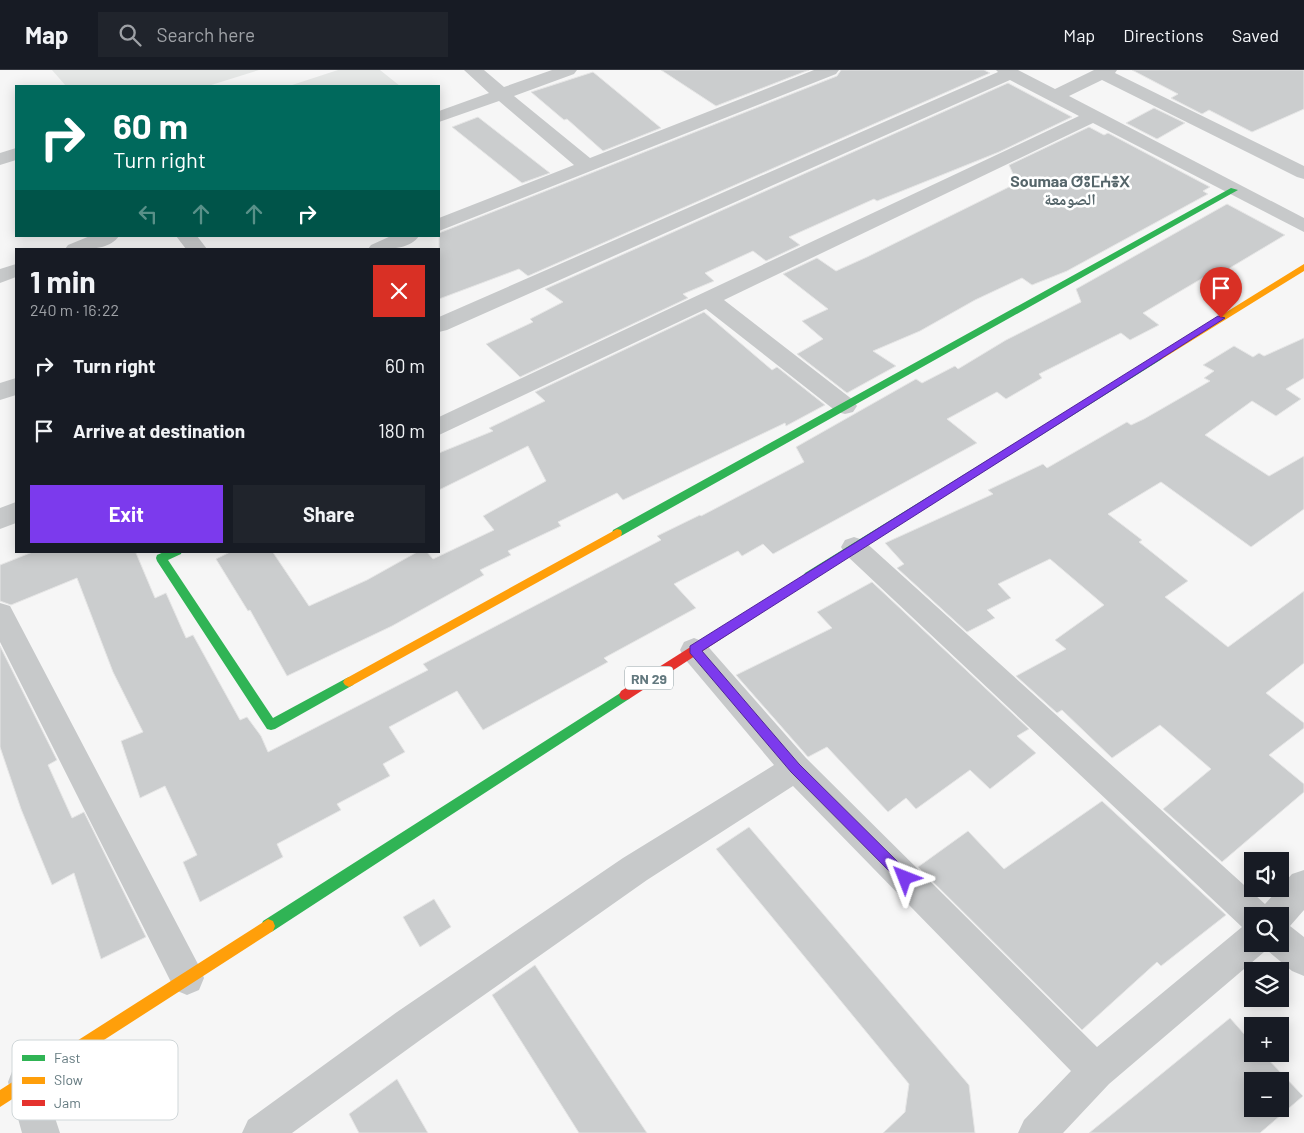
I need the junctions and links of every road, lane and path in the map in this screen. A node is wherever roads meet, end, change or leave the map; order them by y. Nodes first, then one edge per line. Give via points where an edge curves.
1 (473, 70) edge
2 (568, 70) edge
3 (830, 70) edge
4 (1008, 72) edge
5 (1105, 72) edge
6 (502, 94) junction
7 (1055, 96) junction
8 (1093, 116) junction
9 (440, 117) edge
10 (587, 166) junction
11 (1304, 174) edge
12 (1234, 190) junction
13 (440, 225) edge
14 (1304, 226) edge
15 (106, 237) edge
16 (187, 237) edge
17 (407, 237) edge
18 (78, 248) edge
19 (196, 248) edge
20 (380, 248) edge
21 (1304, 266) edge
22 (15, 270) edge
23 (0, 276) edge
24 (708, 299) junction
25 (440, 325) edge
26 (15, 386) edge
27 (0, 392) edge
28 (845, 406) junction
29 (440, 427) edge
30 (15, 512) edge
31 (0, 519) edge
32 (854, 547) junction
33 (165, 554) edge
34 (0, 614) edge
35 (694, 650) junction
36 (795, 768) junction
37 (1304, 885) edge
38 (1244, 907) edge
39 (1285, 907) edge
40 (1289, 946) edge
41 (1244, 947) edge
42 (1304, 959) edge
43 (187, 978) junction
44 (91, 1040) edge
45 (1096, 1071) junction
46 (33, 1120) edge
47 (272, 1130) edge
48 (41, 1133) edge
49 (1037, 1133) edge

1 - 6 street
2 - 6 street
3 - 10 street
4 - 7 street
4 - 25 street
5 - 7 street
5 - 11 street
6 - 9 street
6 - 10 street
7 - 8 street
8 - 12 street
8 - 24 street
10 - 13 street
12 - 14 street
12 - 28 street
15 - 18 street
16 - 19 street
17 - 20 street
21 - 32 street, RN 29
22 - 23 street
24 - 28 street
24 - 29 street
26 - 27 street
28 - 33 street via 272,725
30 - 31 street
32 - 35 street, RN 29
32 - 38 street
34 - 43 street
35 - 36 street
35 - 43 street, RN 29
36 - 45 street
36 - 47 street via 635,869 410,1025
37 - 39 street
40 - 42 street
41 - 45 street
43 - 44 street, RN 29
45 - 49 street
46 - 48 street

